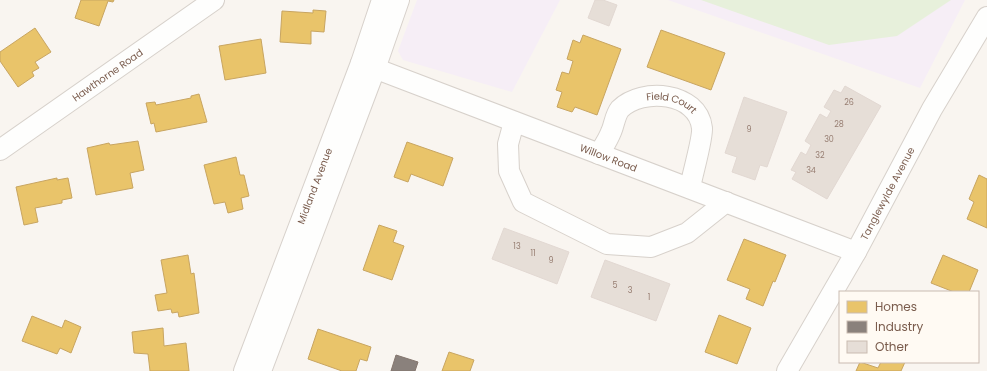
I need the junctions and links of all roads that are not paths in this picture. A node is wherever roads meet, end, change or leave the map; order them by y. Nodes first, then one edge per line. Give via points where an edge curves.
1 (214, 0) edge
2 (382, 0) edge
3 (399, 0) edge
4 (987, 17) edge
5 (368, 66) junction
6 (514, 122) junction
7 (0, 150) edge
8 (599, 154) junction
9 (690, 188) junction
10 (726, 202) junction
11 (856, 252) junction
12 (244, 371) edge
13 (261, 371) edge
14 (787, 371) edge

1 - 7 street, Hawthorne Road
2 - 5 street, Midland Avenue
3 - 5 street, Midland Avenue
4 - 11 street, Tanglewylde Avenue via 932,109
5 - 6 street, Willow Road
5 - 12 street, Midland Avenue
5 - 13 street, Midland Avenue
6 - 8 street, Willow Road
6 - 10 street via 508,144 510,172 523,202 607,244 651,247 687,233
8 - 9 street, Willow Road
8 - 9 street, Field Court via 611,133 618,110 633,100 650,95 668,96 687,106 700,117 702,130
9 - 10 street, Willow Road
10 - 11 street, Willow Road
11 - 14 street, Tanglewylde Avenue

